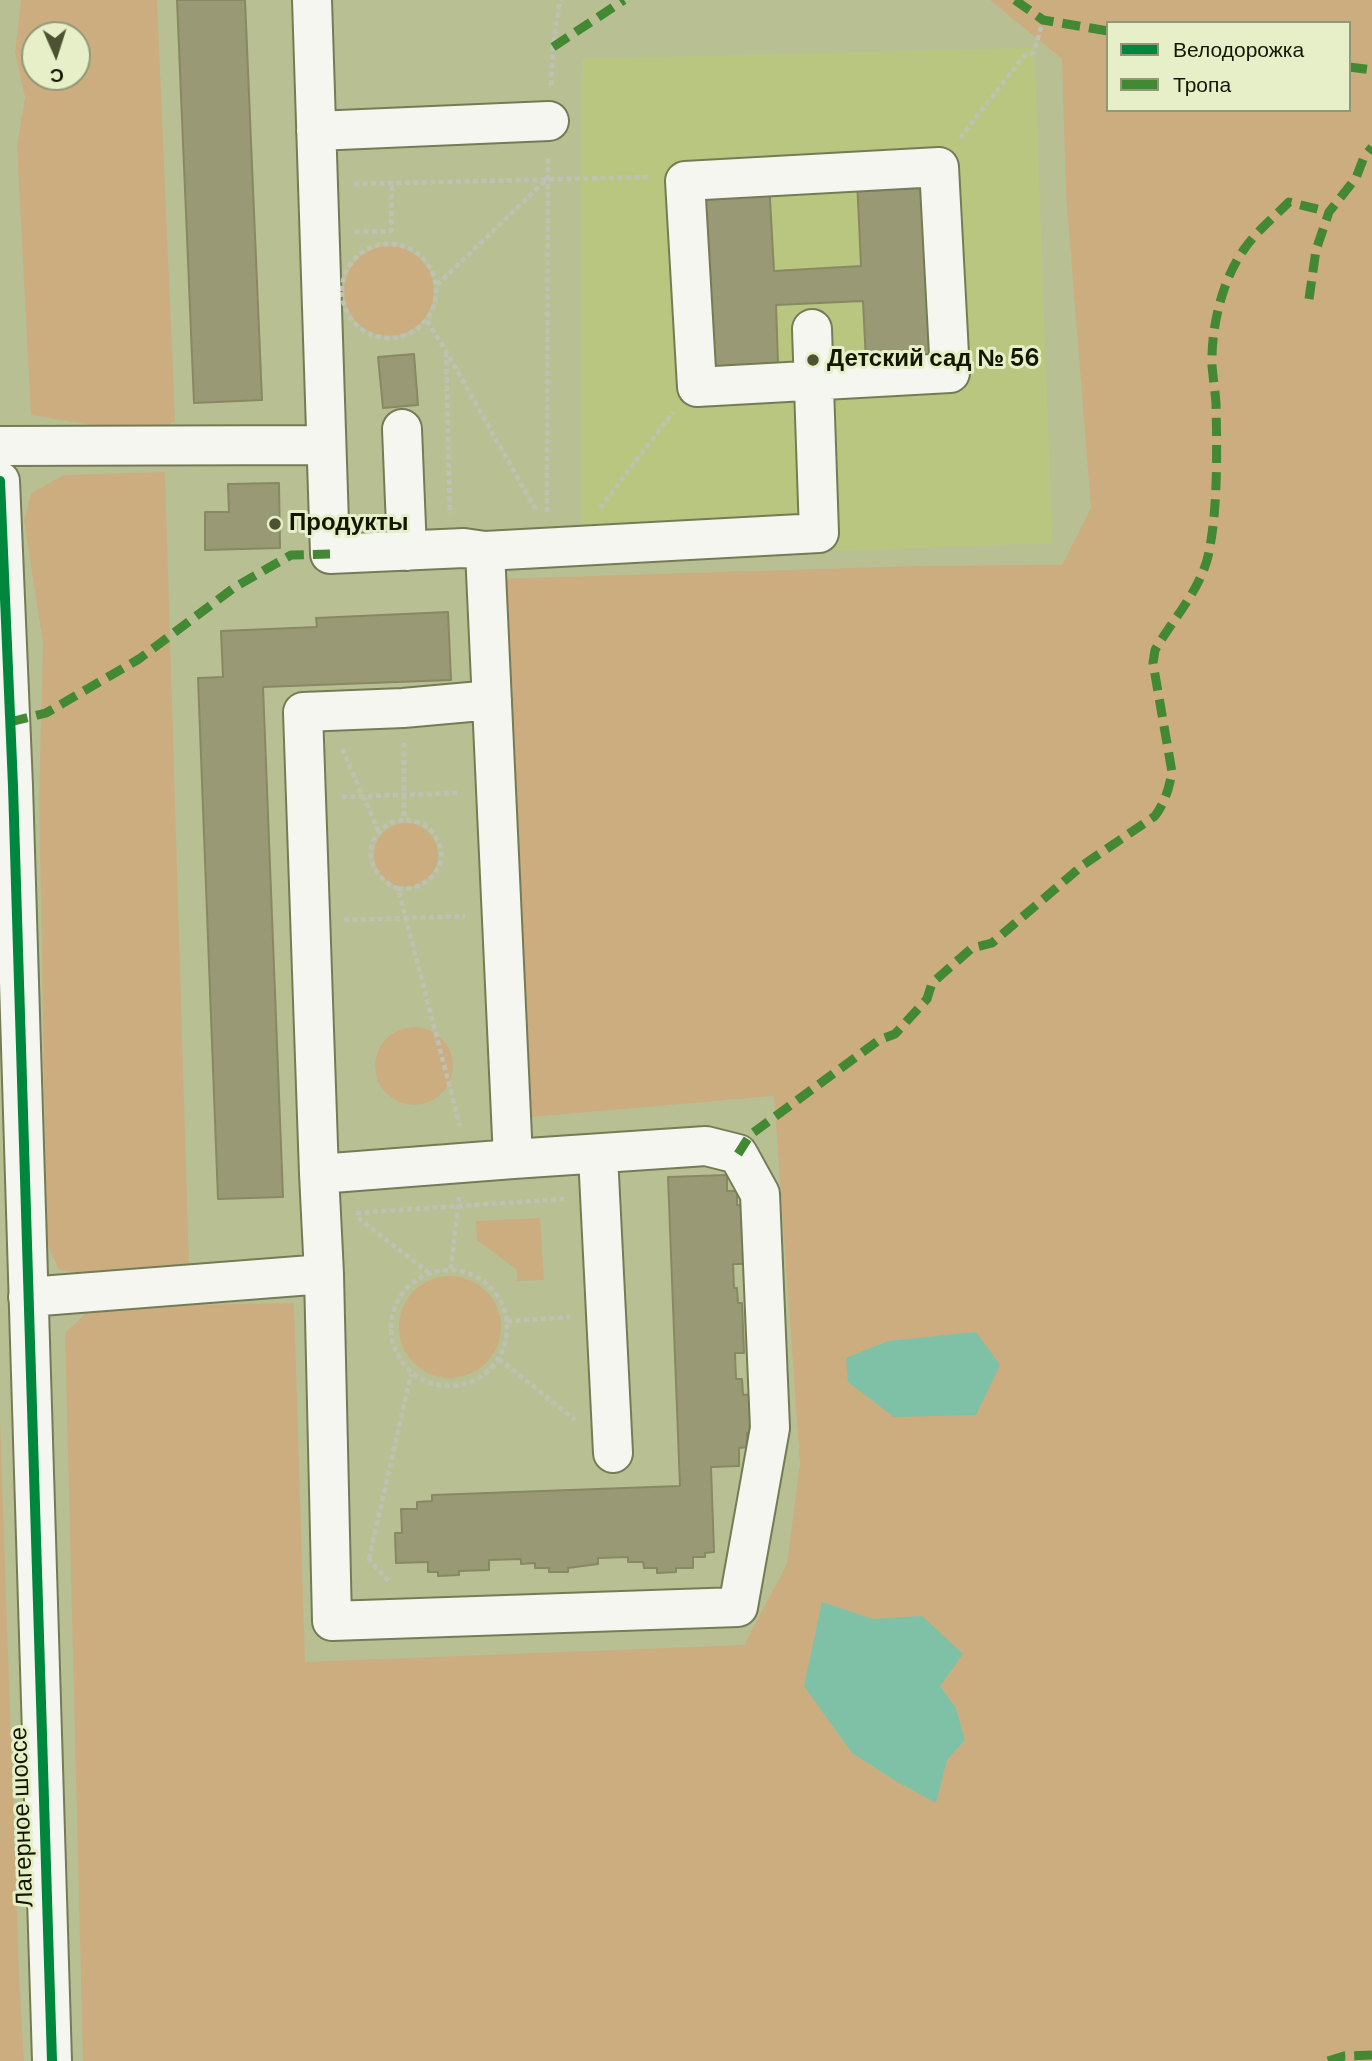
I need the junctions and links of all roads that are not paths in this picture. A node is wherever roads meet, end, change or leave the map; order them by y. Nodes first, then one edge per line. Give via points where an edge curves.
1 (312, 0) edge
2 (548, 121) road end
3 (316, 131) junction
4 (811, 330) dead end
5 (813, 381) junction
6 (402, 429) dead end
7 (326, 445) junction
8 (0, 446) edge
9 (0, 481) edge
10 (468, 550) junction
11 (407, 551) junction
12 (492, 700) junction
13 (6, 786) edge
14 (598, 1155) junction
15 (513, 1158) junction
16 (319, 1174) junction
17 (324, 1275) junction
18 (28, 1297) junction
19 (613, 1453) road end
20 (52, 2061) edge

1 - 3 street
2 - 3 street
3 - 7 street
4 - 5 street
5 - 5 street via 950,373 939,167 685,181 697,387
5 - 10 street via 819,533 560,542
6 - 11 street
7 - 8 street
7 - 11 street via 330,554
9 - 13 street, Лагерное шоссе
10 - 11 street
10 - 12 street
12 - 15 street
12 - 16 street via 303,712
13 - 18 street, Лагерное шоссе
14 - 15 street
14 - 17 street via 706,1146 738,1153 760,1194 770,1428 738,1607 332,1621
14 - 19 street
15 - 16 street
16 - 17 street
17 - 18 street via 218,1293
18 - 20 street, Лагерное шоссе

